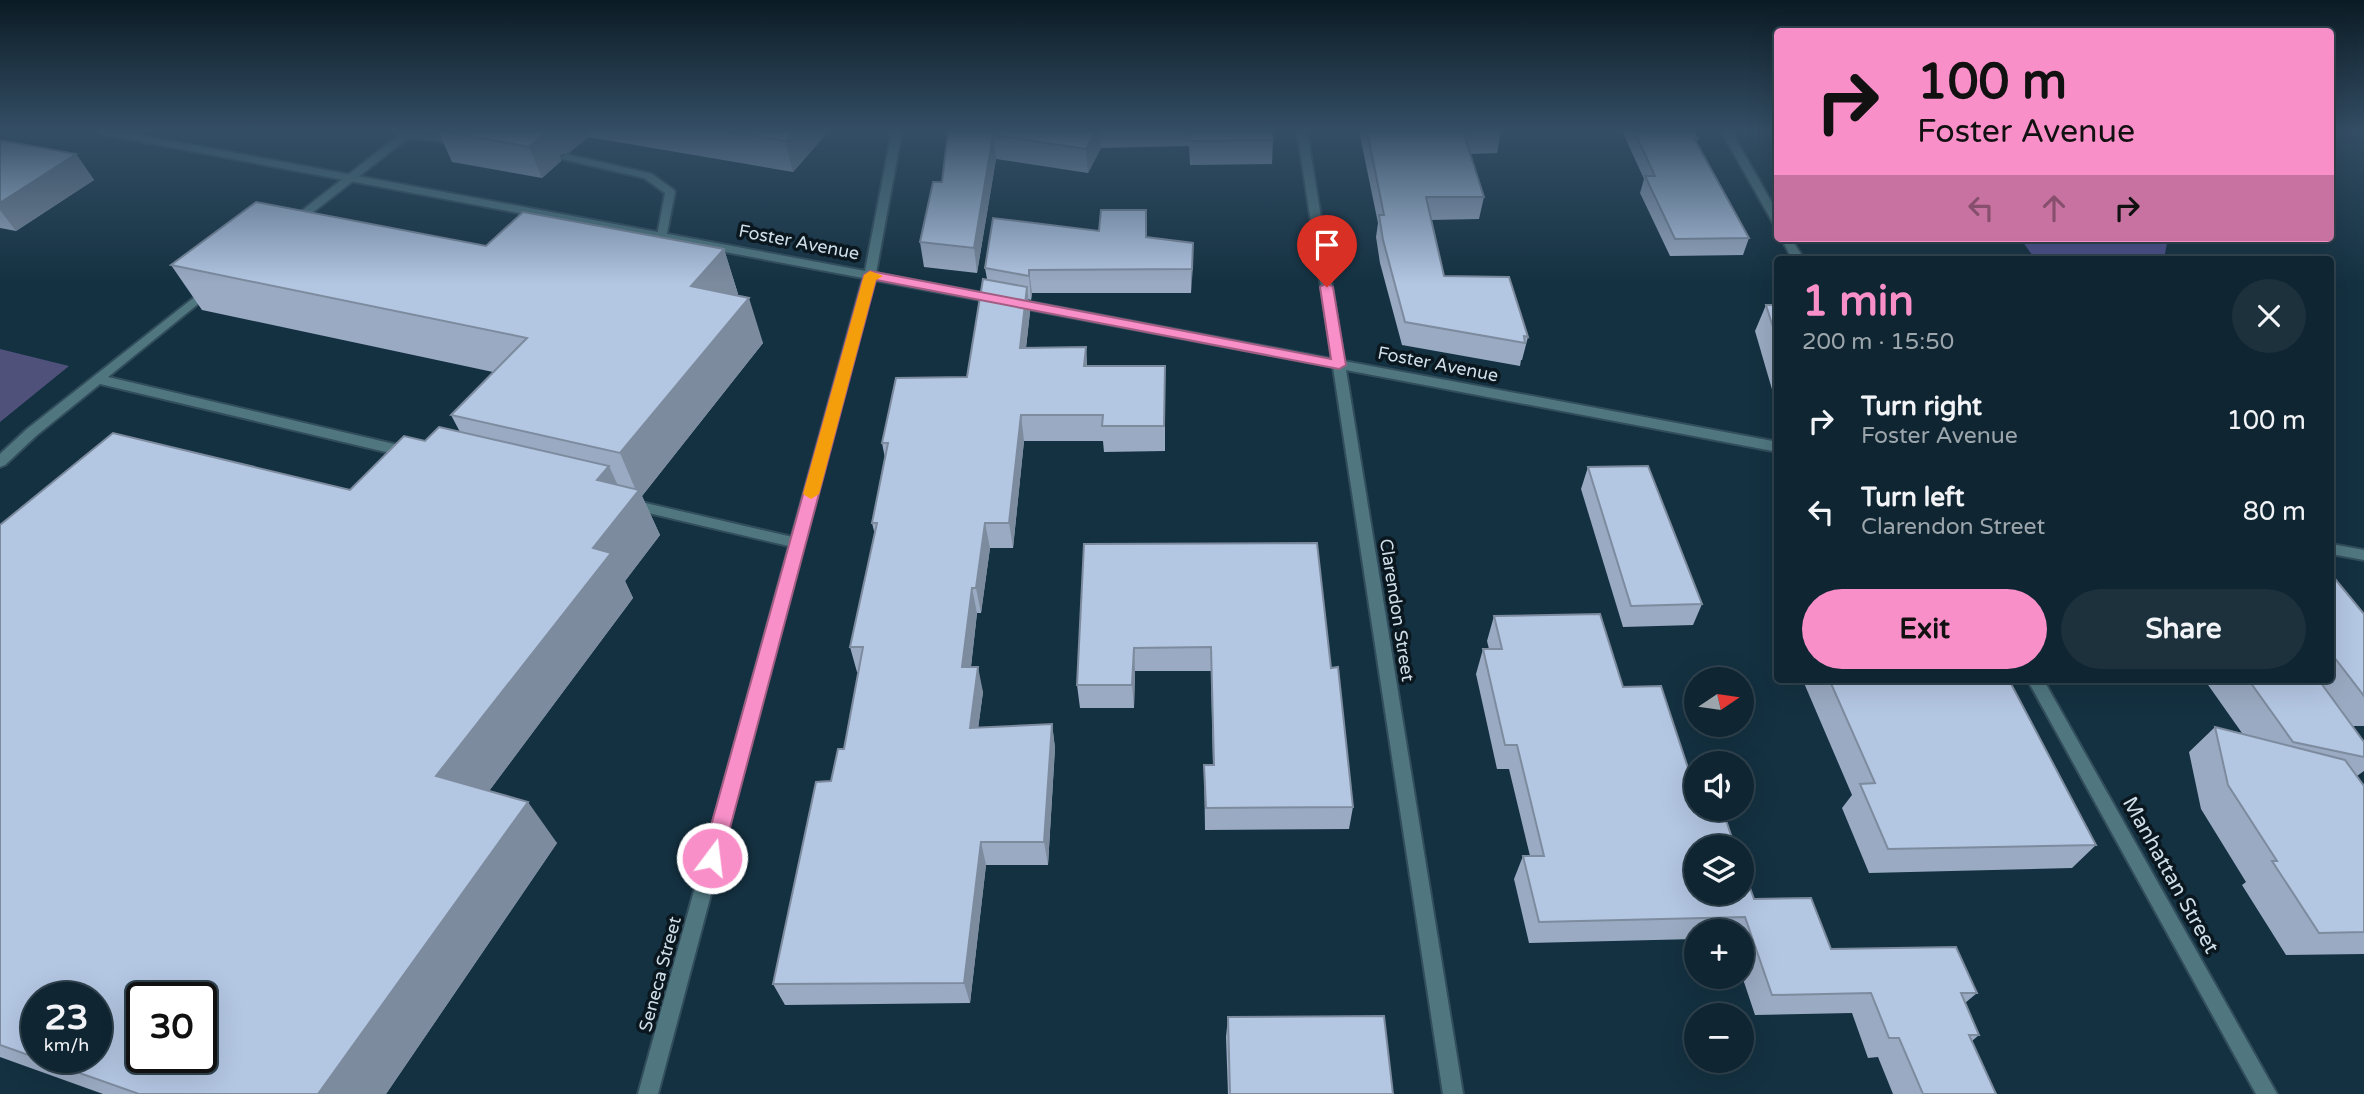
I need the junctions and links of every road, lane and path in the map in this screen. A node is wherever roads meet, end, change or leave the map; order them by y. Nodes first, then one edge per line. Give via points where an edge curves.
1 (344, 182) edge
2 (371, 182) edge
3 (656, 182) edge
4 (887, 182) edge
5 (1311, 182) edge
6 (1755, 182) edge
7 (1774, 216) edge
8 (284, 230) edge
9 (662, 236) junction
10 (870, 275) junction
11 (219, 282) edge
12 (1339, 365) junction
13 (98, 379) junction
14 (1774, 446) edge
15 (425, 456) edge
16 (0, 462) edge
17 (615, 500) edge
18 (797, 543) junction
19 (2334, 550) edge
20 (2364, 555) edge
21 (2037, 683) edge
22 (648, 1094) edge
23 (1453, 1094) edge
24 (2267, 1094) edge

1 - 8 street
2 - 9 street, Foster Avenue
3 - 9 street via 670,192
4 - 10 street, Seneca Street
5 - 12 street, Clarendon Street
6 - 7 street
9 - 10 street, Foster Avenue
10 - 12 street, Foster Avenue
10 - 18 street, Seneca Street
11 - 13 street
12 - 14 street, Foster Avenue
12 - 23 street, Clarendon Street
13 - 15 street
13 - 16 street
17 - 18 street
18 - 22 street, Seneca Street
19 - 20 street
21 - 24 street, Manhattan Street

